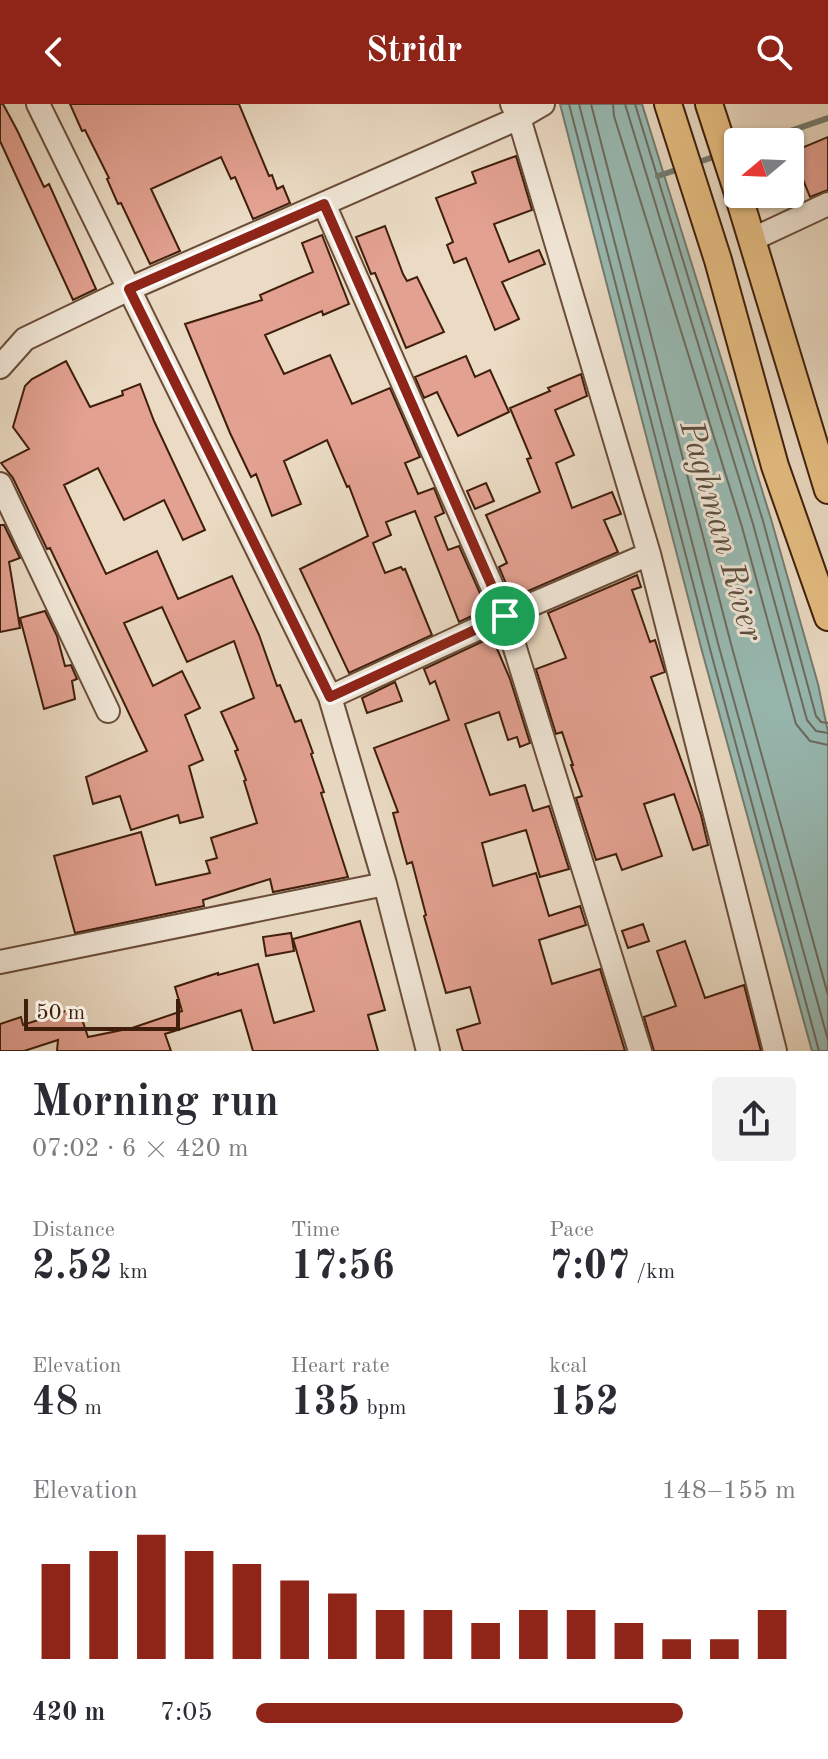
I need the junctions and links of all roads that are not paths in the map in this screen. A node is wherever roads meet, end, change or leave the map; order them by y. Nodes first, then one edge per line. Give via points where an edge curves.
1 (38, 104) edge
2 (543, 104) edge
3 (668, 104) edge
4 (709, 104) edge
5 (516, 111) edge
6 (724, 151) edge
7 (324, 204) junction
8 (828, 204) edge
9 (743, 208) edge
10 (753, 239) junction
11 (129, 289) junction
12 (0, 367) edge
13 (820, 444) edge
14 (0, 484) edge
15 (828, 490) edge
16 (649, 554) junction
17 (505, 616) junction
18 (828, 617) edge
19 (330, 697) junction
20 (108, 711) dead end
21 (385, 884) junction
22 (0, 962) edge
23 (428, 1051) edge
24 (640, 1051) edge
25 (775, 1051) edge

1 - 11 street
2 - 5 street
3 - 18 main road via 775,466
4 - 6 main road
5 - 7 street
5 - 16 street
7 - 11 street
7 - 17 street
8 - 10 street
9 - 10 main road
10 - 13 main road
11 - 12 street via 25,339
11 - 19 street
13 - 15 main road
14 - 20 street
16 - 17 street
16 - 25 street
17 - 19 street
17 - 24 street
19 - 21 street
21 - 22 street
21 - 23 street

